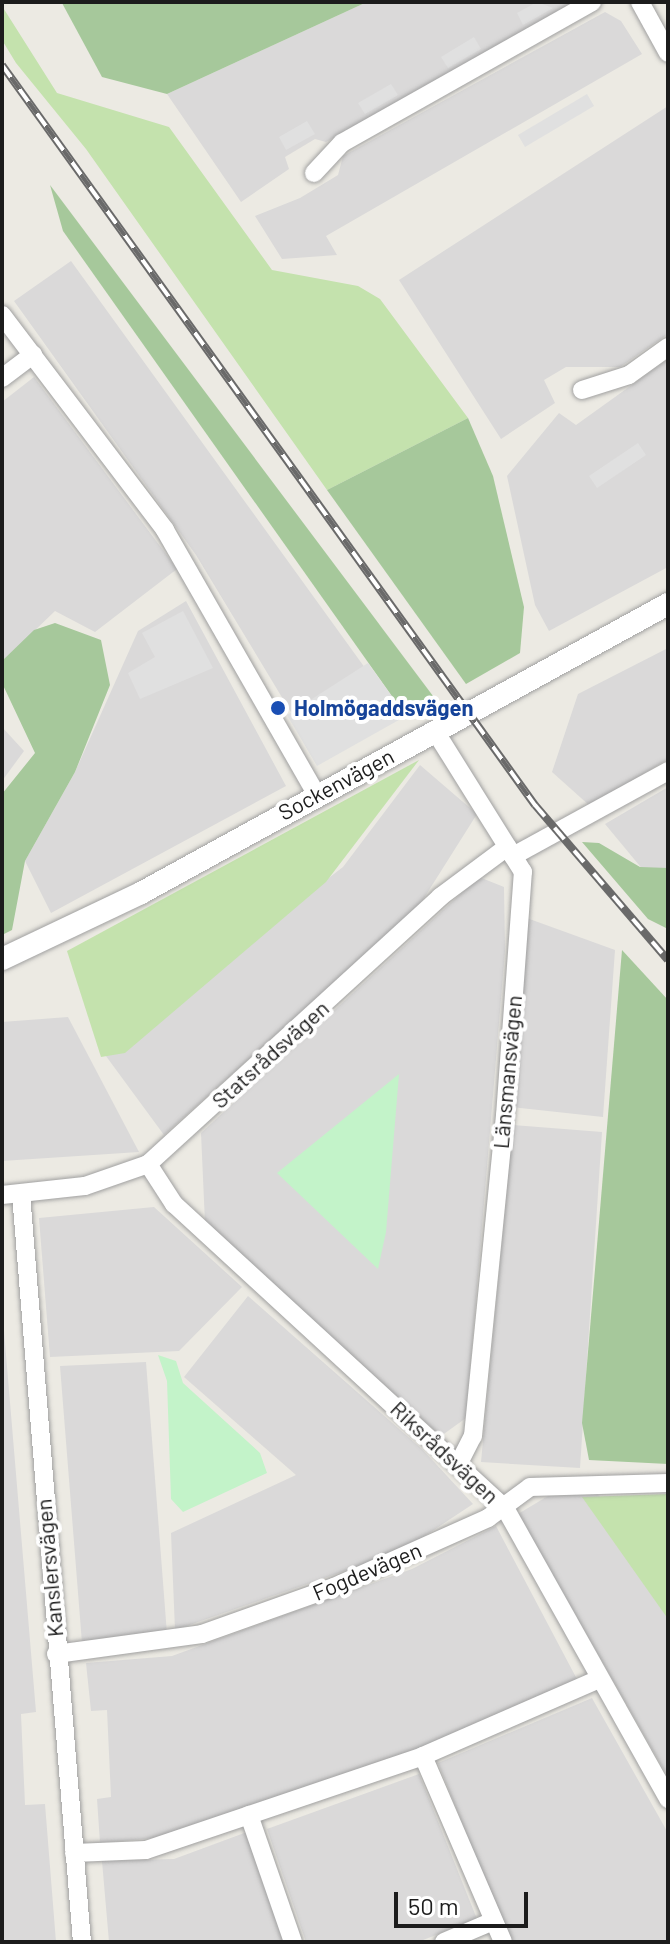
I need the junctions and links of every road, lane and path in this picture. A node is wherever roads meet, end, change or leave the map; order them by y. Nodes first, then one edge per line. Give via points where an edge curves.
1 (592, 2) edge
2 (640, 2) edge
3 (668, 53) edge
4 (314, 173) dead end
5 (2, 315) edge
6 (668, 347) edge
7 (33, 355) junction
8 (2, 378) edge
9 (582, 390) dead end
10 (668, 604) edge
11 (435, 731) junction
12 (668, 771) edge
13 (316, 794) junction
14 (510, 851) junction
15 (2, 959) edge
16 (148, 1164) junction
17 (21, 1194) junction
18 (2, 1195) edge
19 (459, 1463) junction
20 (668, 1483) edge
21 (501, 1504) junction
22 (56, 1654) junction
23 (599, 1679) junction
24 (423, 1756) junction
25 (668, 1799) edge
26 (249, 1815) junction
27 (74, 1853) junction
28 (491, 1922) junction
29 (82, 1942) edge
30 (293, 1942) edge
31 (444, 1942) edge
32 (503, 1942) edge

1 - 4 street via 342,143
2 - 3 street
5 - 7 street
6 - 9 street via 629,375
7 - 8 street
7 - 13 street via 165,530
10 - 11 street, Sockenvägen
11 - 13 street, Sockenvägen
11 - 14 street, Länsmansvägen
12 - 14 street
13 - 15 street, Sockenvägen via 141,893
14 - 16 street, Statsrådsvägen via 440,897
14 - 19 street, Länsmansvägen via 523,872 505,1116 473,1436
16 - 17 street, Statsrådsvägen via 85,1186
16 - 19 street, Riksrådsvägen via 174,1204
17 - 18 street, Statsrådsvägen
17 - 22 street, Kanslersvägen
19 - 21 street, Riksrådsvägen
20 - 21 street, Fogdevägen via 530,1487
21 - 22 street, Fogdevägen via 488,1518 334,1587 202,1634
21 - 23 street, Riksrådsvägen
22 - 27 street, Kanslersvägen
23 - 24 street
23 - 25 street, Riksrådsvägen
24 - 26 street
24 - 28 street
26 - 27 street via 146,1850
26 - 30 street
27 - 29 street, Kanslersvägen
28 - 31 street
28 - 32 street

